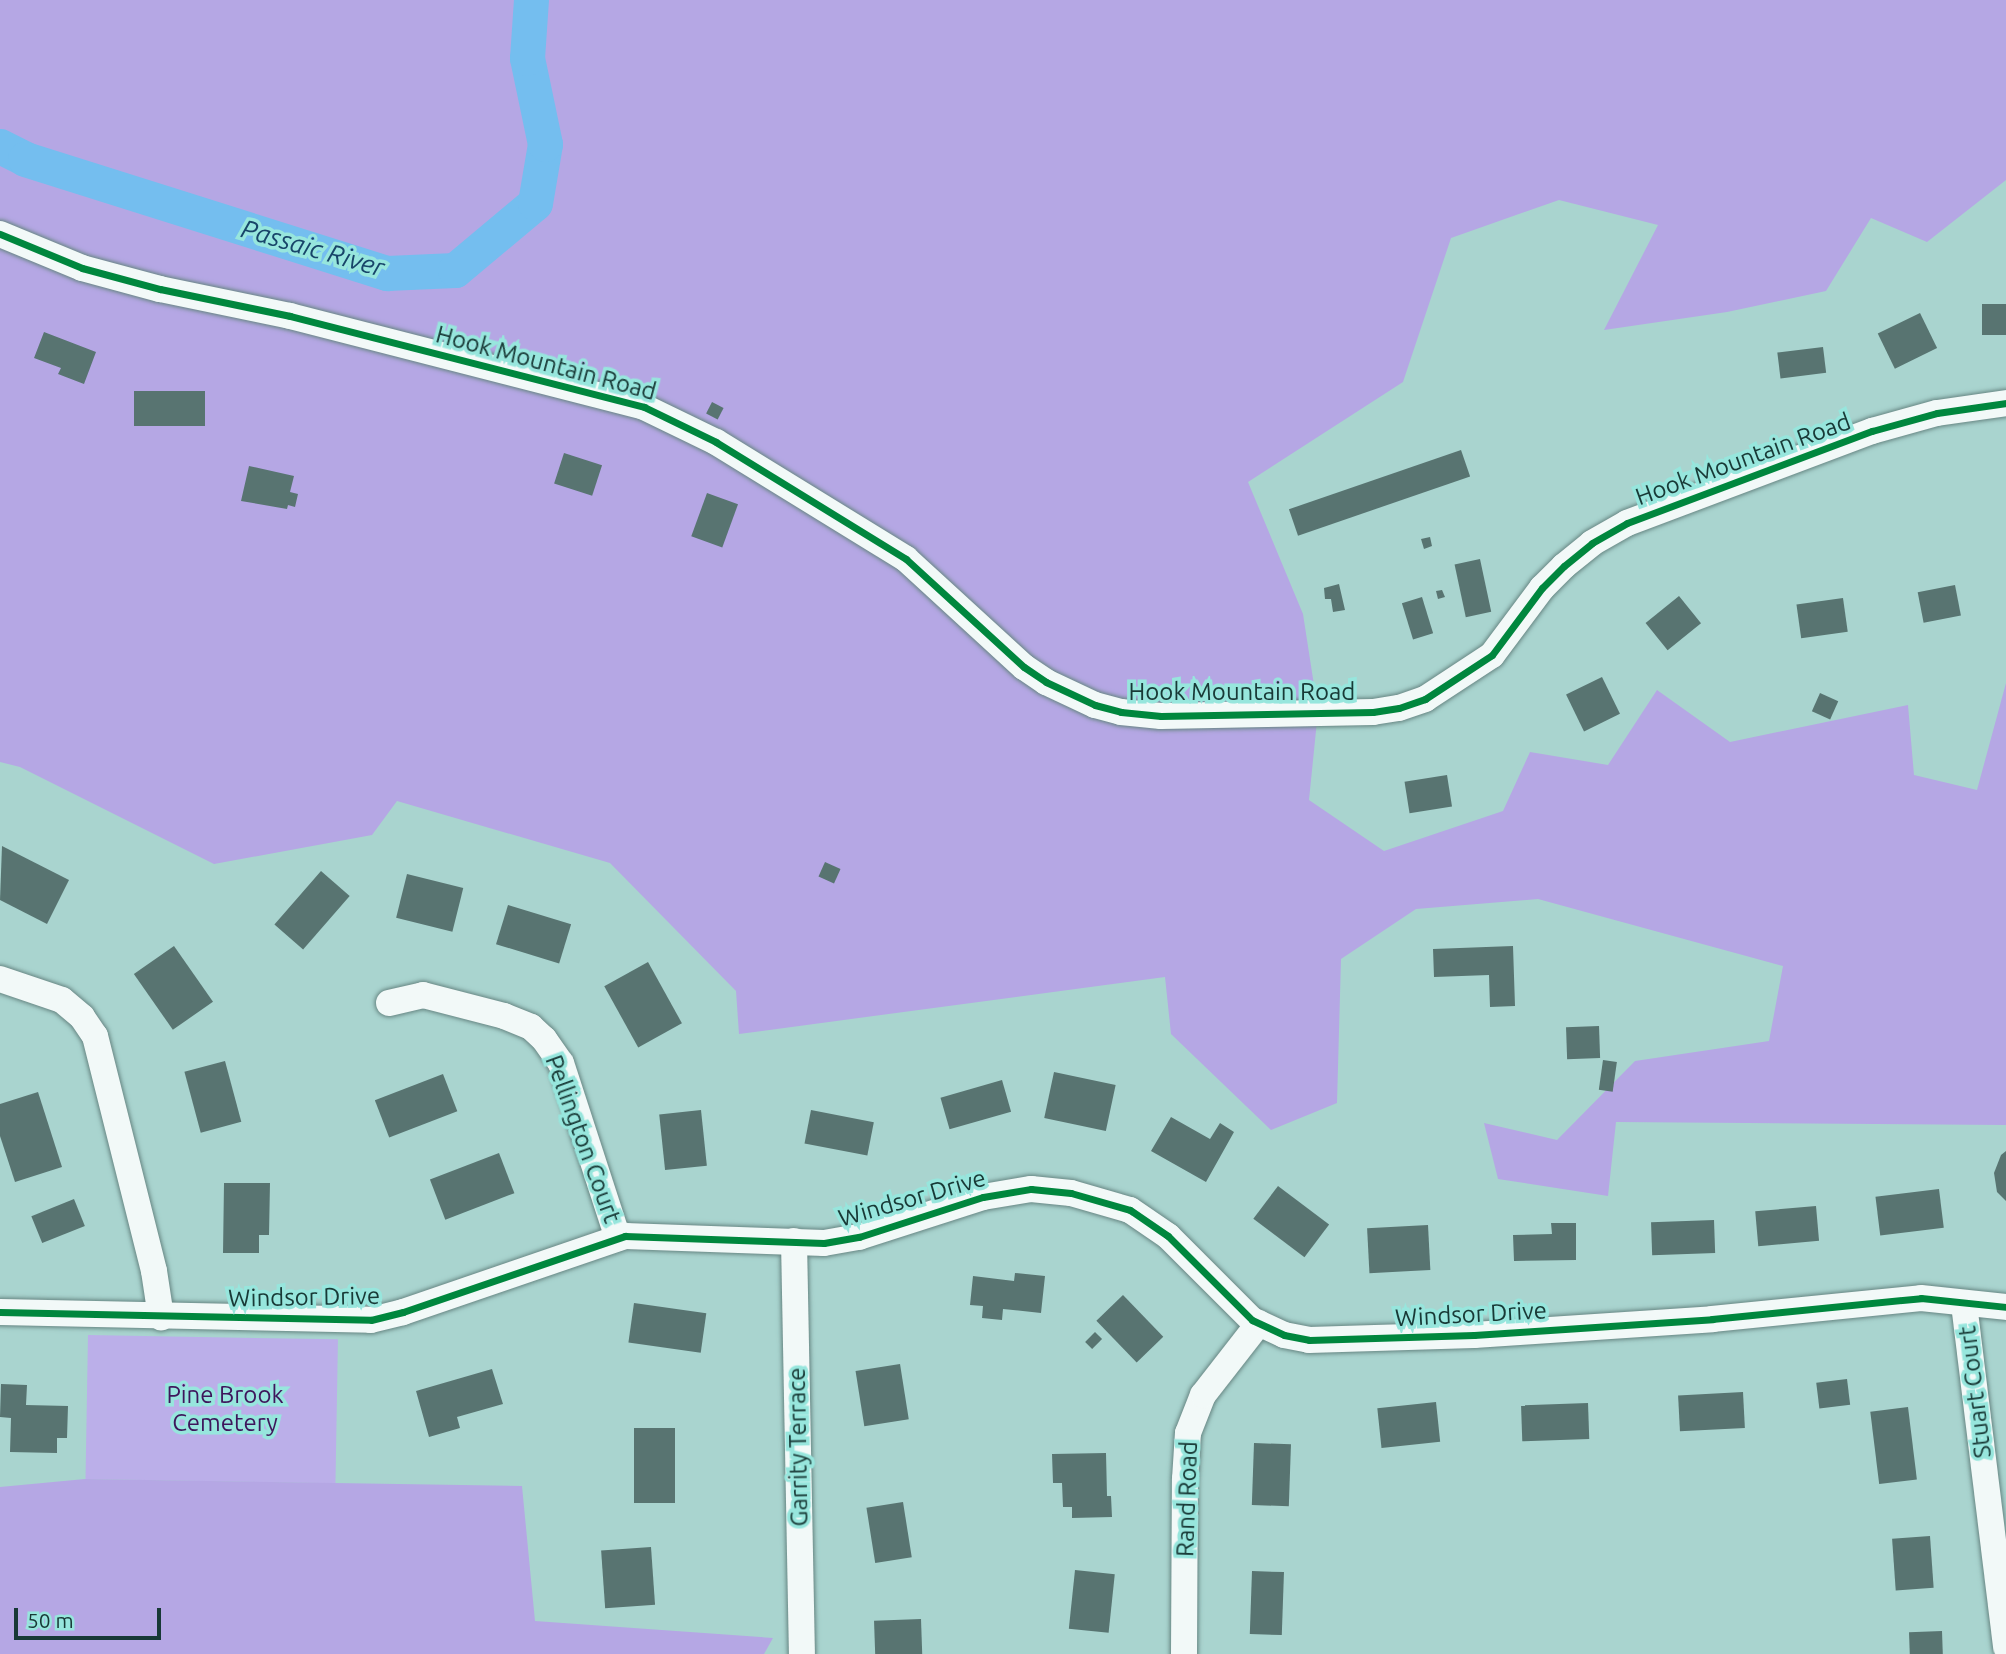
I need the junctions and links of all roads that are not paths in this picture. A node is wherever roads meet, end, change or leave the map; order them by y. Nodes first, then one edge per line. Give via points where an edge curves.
1 (0, 234) edge
2 (2006, 403) edge
3 (0, 979) edge
4 (389, 1003) dead end
5 (618, 1238) junction
6 (794, 1241) junction
7 (1964, 1304) junction
8 (2006, 1307) edge
9 (0, 1312) edge
10 (161, 1317) junction
11 (1259, 1324) junction
12 (2006, 1647) edge
13 (802, 1654) edge
14 (1184, 1654) edge

1 - 2 street, Hook Mountain Road via 82,268 160,289 285,315 644,407 716,442 906,559 1046,682 1095,705 1161,716 1373,712 1425,699 1492,655 1564,566 1627,523 1872,431 1937,413
3 - 10 street via 62,1000 95,1036 154,1271
4 - 5 street, Pellington Court via 423,995 504,1016 531,1027 544,1039 561,1063
5 - 6 street, Windsor Drive
5 - 10 street, Windsor Drive via 372,1320
6 - 11 street, Windsor Drive via 824,1243 859,1237 1009,1191 1071,1193 1119,1206 1150,1221
6 - 13 street, Garrity Terrace
7 - 8 street, Windsor Drive
7 - 11 street, Windsor Drive via 1921,1298 1712,1319 1322,1340 1283,1335
7 - 12 street, Stuart Court
9 - 10 street, Windsor Drive
11 - 14 street, Rand Road via 1203,1395 1188,1433

